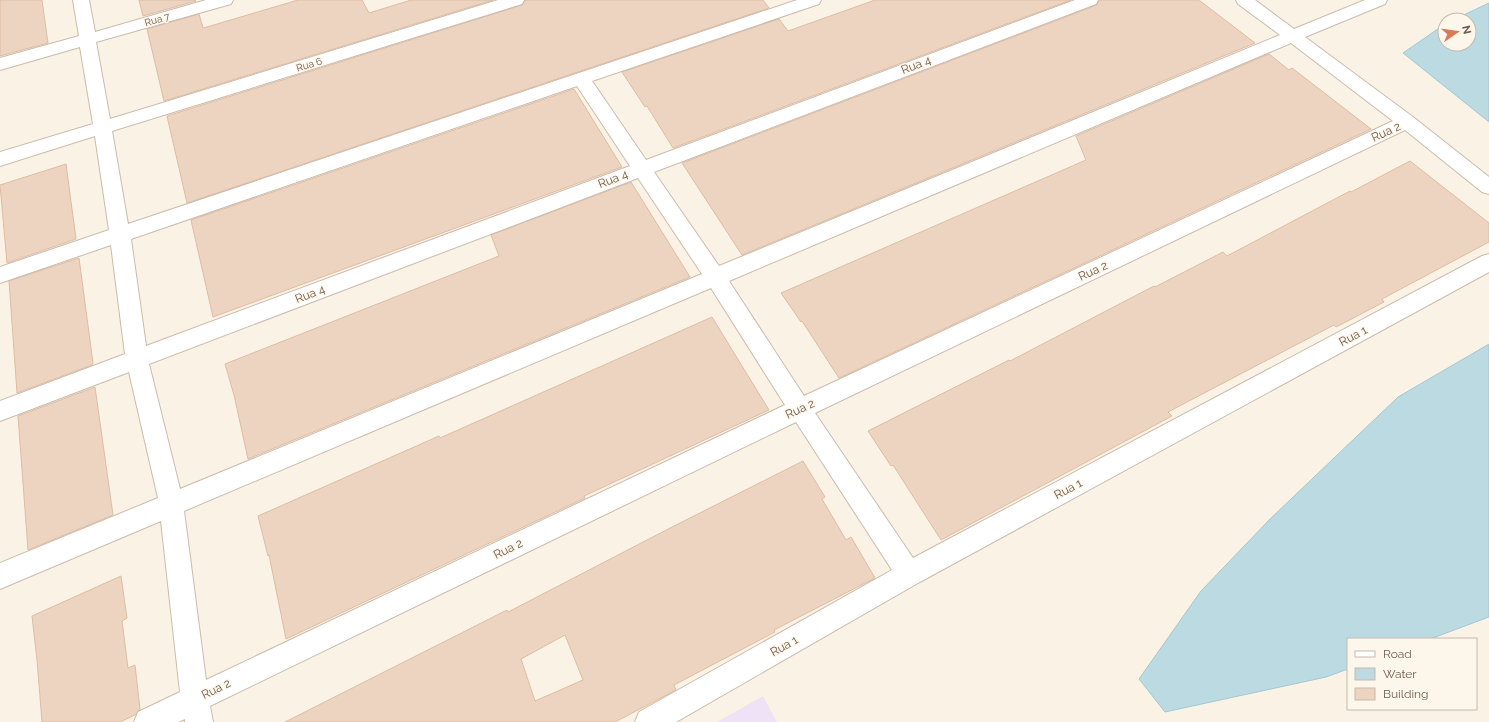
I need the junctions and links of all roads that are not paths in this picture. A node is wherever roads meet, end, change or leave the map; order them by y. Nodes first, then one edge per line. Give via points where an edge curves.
1 (81, 0) edge
2 (225, 0) edge
3 (516, 0) edge
4 (812, 0) edge
5 (1090, 0) edge
6 (1244, 0) edge
7 (1379, 0) edge
8 (785, 4) edge
9 (1292, 36) junction
10 (88, 39) junction
11 (0, 64) edge
12 (581, 78) junction
13 (1407, 122) junction
14 (102, 127) junction
15 (0, 159) edge
16 (641, 168) junction
17 (1489, 187) edge
18 (120, 234) junction
19 (1489, 262) edge
20 (0, 274) edge
21 (716, 278) junction
22 (137, 360) junction
23 (800, 409) junction
24 (0, 411) edge
25 (171, 504) junction
26 (910, 574) junction
27 (0, 576) edge
28 (197, 711) edge
29 (148, 722) edge
30 (650, 722) edge

1 - 10 street
2 - 10 street, Rua 7
3 - 14 street, Rua 6
4 - 8 street
5 - 16 street, Rua 4
6 - 9 street
7 - 9 street
8 - 12 street
9 - 13 street
9 - 21 street
10 - 11 street, Rua 7
10 - 14 street
12 - 16 street
12 - 18 street
13 - 17 street
13 - 23 street, Rua 2
14 - 15 street, Rua 6
14 - 18 street
16 - 21 street
16 - 22 street, Rua 4
18 - 20 street
18 - 22 street
19 - 26 street, Rua 1
21 - 23 street
21 - 25 street
22 - 24 street, Rua 4
22 - 25 street
23 - 26 street
23 - 28 street, Rua 2
25 - 27 street
25 - 28 street
26 - 30 street, Rua 1
28 - 29 street, Rua 2

